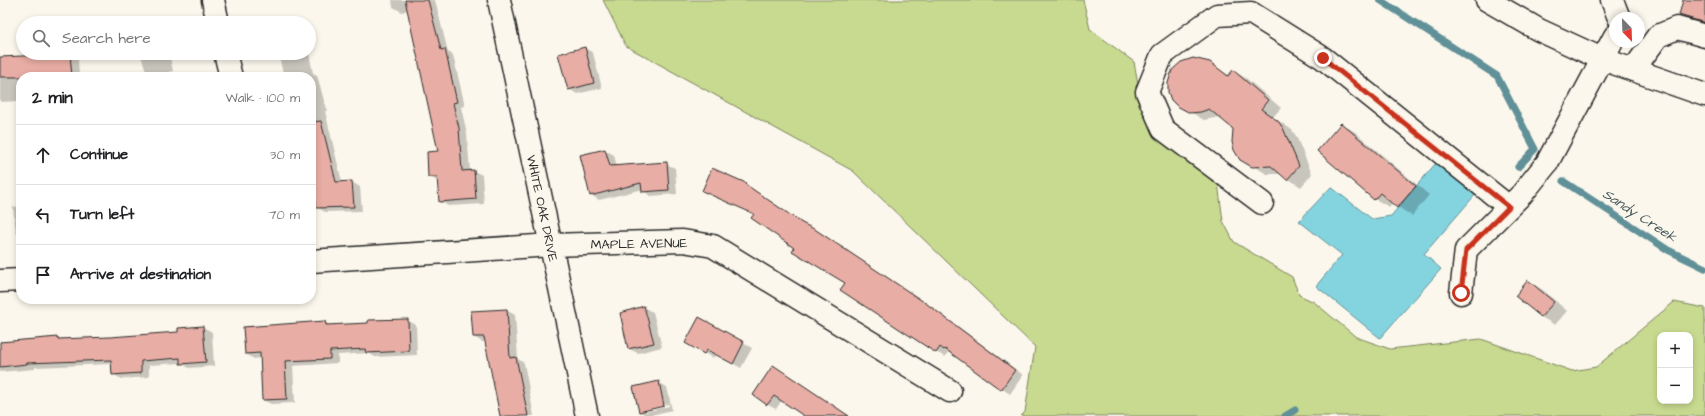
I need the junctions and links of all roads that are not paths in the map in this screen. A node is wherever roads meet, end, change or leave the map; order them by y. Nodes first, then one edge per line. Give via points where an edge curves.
1 (213, 0) edge
2 (499, 0) edge
3 (1487, 0) edge
4 (1612, 0) edge
5 (1617, 12) edge
6 (216, 16) edge
7 (1705, 36) edge
8 (1609, 47) edge
9 (1602, 59) junction
10 (227, 60) edge
11 (1633, 70) junction
12 (230, 72) edge
13 (1705, 95) edge
14 (1262, 203) dead end
15 (1509, 207) junction
16 (551, 245) junction
17 (316, 261) edge
18 (16, 280) edge
19 (0, 281) edge
20 (1461, 293) dead end
21 (950, 391) dead end
22 (587, 416) edge

1 - 6 street
2 - 16 street, WHITE OAK DRIVE
3 - 9 street via 1539,30
4 - 5 street
7 - 11 street via 1677,28 1658,36
8 - 9 street
9 - 11 street
9 - 15 street via 1547,163
10 - 12 street
11 - 13 street
14 - 15 street via 1163,129 1147,92 1162,55 1217,15 1251,13 1323,58
15 - 20 street via 1466,250
16 - 17 street, MAPLE AVENUE
16 - 21 street, MAPLE AVENUE via 683,241 713,246
16 - 22 street, WHITE OAK DRIVE
18 - 19 street

